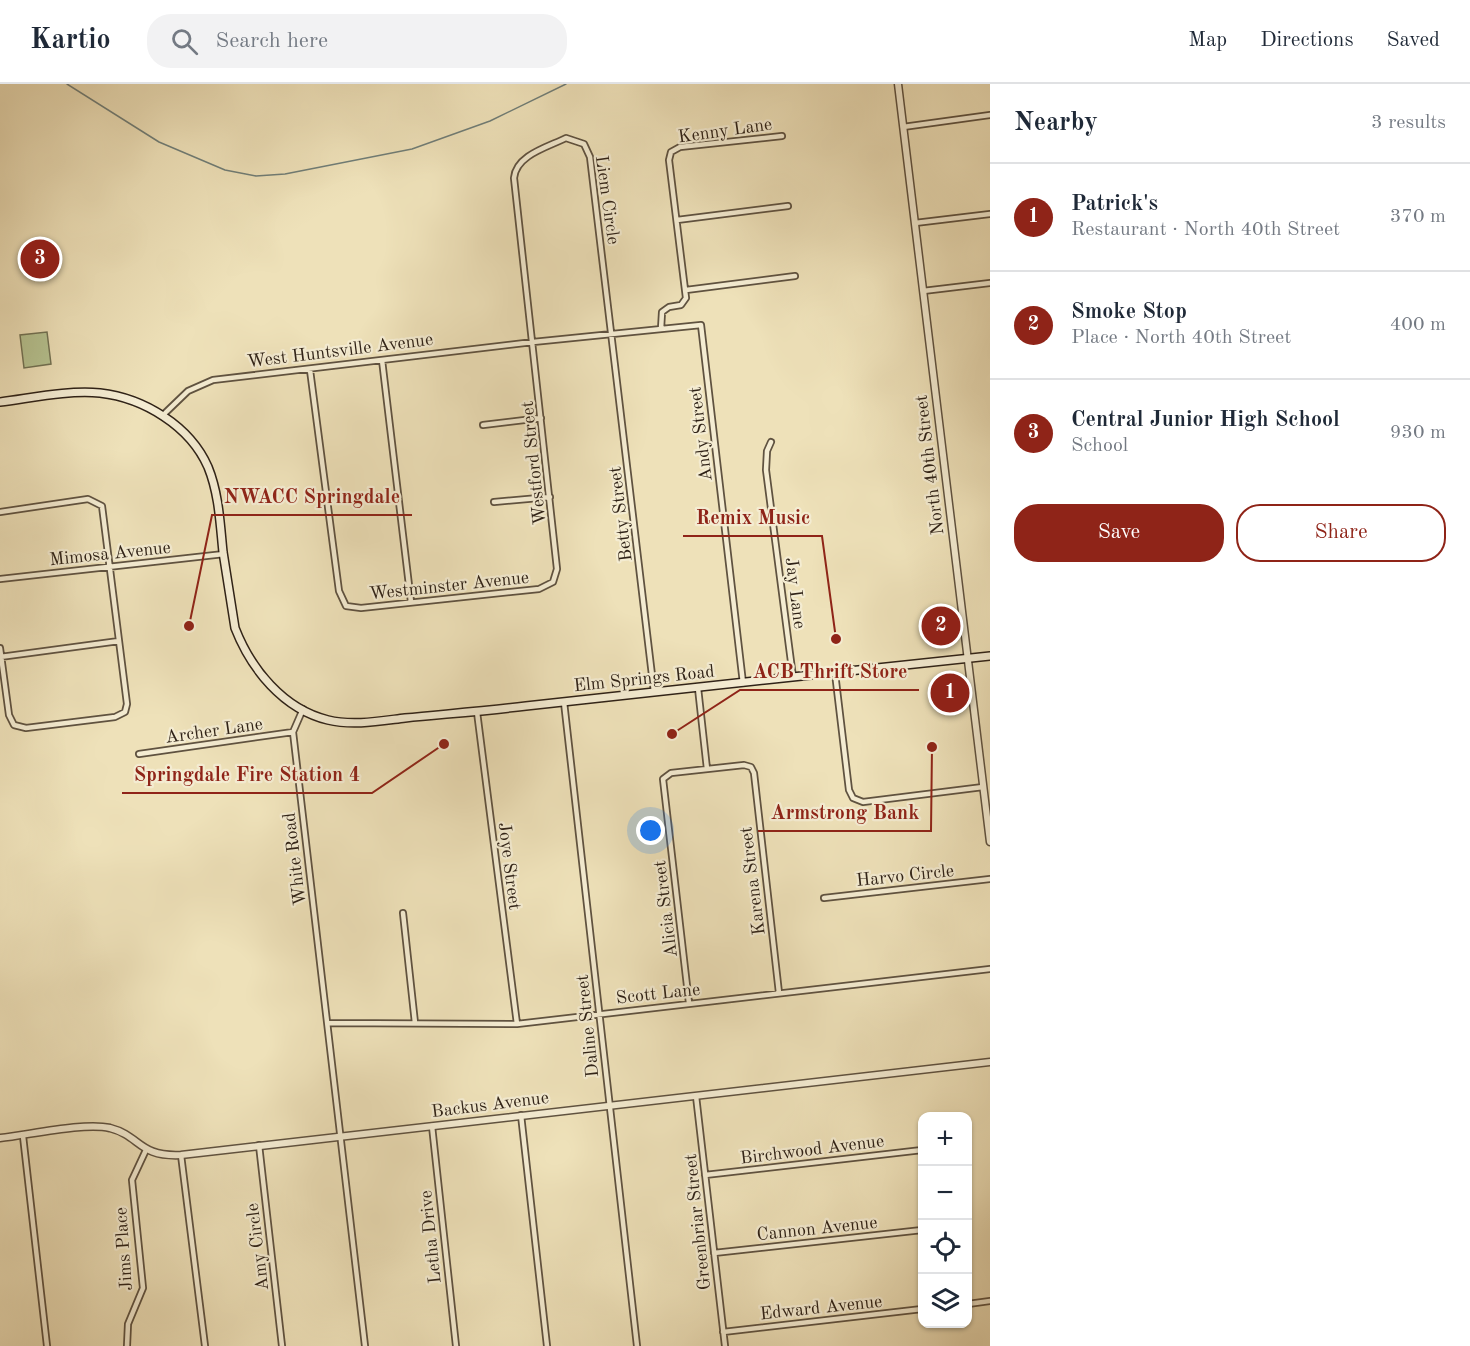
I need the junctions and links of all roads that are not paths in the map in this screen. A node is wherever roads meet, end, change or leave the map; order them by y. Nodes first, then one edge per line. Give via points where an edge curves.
1 (898, 84) edge
2 (990, 115) edge
3 (903, 127) junction
4 (782, 136) dead end
5 (788, 206) dead end
6 (990, 214) edge
7 (677, 220) junction
8 (915, 223) junction
9 (795, 276) dead end
10 (990, 283) edge
11 (686, 290) junction
12 (923, 291) junction
13 (701, 325) joint
14 (661, 329) junction
15 (613, 333) junction
16 (533, 342) junction
17 (382, 360) junction
18 (310, 369) junction
19 (0, 402) edge
20 (162, 416) junction
21 (541, 418) junction
22 (483, 425) dead end
23 (771, 442) dead end
24 (550, 497) junction
25 (494, 502) dead end
26 (0, 512) edge
27 (224, 554) junction
28 (111, 566) junction
29 (0, 579) edge
30 (553, 582) joint
31 (411, 602) junction
32 (119, 641) junction
33 (0, 648) edge
34 (990, 656) edge
35 (1, 657) edge
36 (967, 658) junction
37 (835, 673) junction
38 (793, 677) junction
39 (743, 683) junction
40 (698, 688) junction
41 (654, 692) junction
42 (564, 702) junction
43 (303, 709) junction
44 (477, 712) junction
45 (293, 732) junction
46 (139, 754) dead end
47 (707, 769) junction
48 (984, 787) junction
49 (990, 842) edge
50 (990, 879) edge
51 (824, 898) dead end
52 (403, 913) dead end
53 (990, 969) edge
54 (779, 993) junction
55 (689, 1003) junction
56 (600, 1014) junction
57 (329, 1023) junction
58 (415, 1023) junction
59 (517, 1024) junction
60 (990, 1062) edge
61 (696, 1096) junction
62 (610, 1105) junction
63 (521, 1115) junction
64 (432, 1126) junction
65 (23, 1136) junction
66 (342, 1136) junction
67 (0, 1138) edge
68 (259, 1145) junction
69 (146, 1150) junction
70 (918, 1150) edge
71 (181, 1155) junction
72 (705, 1174) junction
73 (918, 1230) edge
74 (714, 1253) junction
75 (990, 1301) edge
76 (972, 1303) edge
77 (918, 1309) edge
78 (723, 1332) junction
79 (47, 1346) edge
80 (127, 1346) edge
81 (205, 1346) edge
82 (282, 1346) edge
83 (365, 1346) edge
84 (456, 1346) edge
85 (547, 1346) edge
86 (637, 1346) edge
87 (725, 1346) edge

1 - 3 street, North 40th Street
2 - 3 street
3 - 8 street, North 40th Street
4 - 7 street, Kenny Lane via 680,147 671,152
5 - 7 street
6 - 8 street
7 - 11 street
8 - 12 street, North 40th Street
9 - 11 street
10 - 12 street
11 - 14 street via 684,302 662,312
12 - 36 street, North 40th Street
13 - 14 street, West Huntsville Avenue
13 - 39 street, Andy Street
14 - 15 street, West Huntsville Avenue
15 - 16 street, West Huntsville Avenue
15 - 16 street, Liem Circle via 589,152 580,141 566,138 522,160 514,172
15 - 41 street, Betty Street
16 - 17 street, West Huntsville Avenue
16 - 21 street, Westford Street
17 - 18 street, West Huntsville Avenue
17 - 31 street
18 - 20 street, West Huntsville Avenue via 213,380 188,391
18 - 31 street, Westminster Avenue via 339,591 346,606
19 - 20 main road via 99,393 123,397
20 - 27 main road via 194,444 207,466 216,490
21 - 22 street
21 - 24 street, Westford Street
23 - 38 street, Jay Lane via 766,470
24 - 25 street
24 - 30 street, Westford Street via 557,569
26 - 28 street via 88,499 99,502 104,511
27 - 28 street, Mimosa Avenue
27 - 43 main road via 240,642 270,685
28 - 29 street, Mimosa Avenue
28 - 32 street
30 - 31 street, Westminster Avenue via 538,589
32 - 35 street
32 - 35 street via 127,704 125,712 116,717 26,728 14,725 9,715
33 - 35 street
34 - 36 main road, Elm Springs Road
36 - 37 main road, Elm Springs Road
36 - 48 street, North 40th Street
37 - 38 main road, Elm Springs Road
37 - 48 street via 853,798 863,801
38 - 39 main road, Elm Springs Road
39 - 40 main road, Elm Springs Road
40 - 41 main road, Elm Springs Road
40 - 47 street
41 - 42 main road, Elm Springs Road
42 - 44 main road, Elm Springs Road
42 - 56 street, Daline Street
43 - 44 main road, Elm Springs Road via 329,720 351,723
43 - 45 street
44 - 59 street, Joye Street
45 - 46 street, Archer Lane
45 - 57 street, White Road
47 - 54 street, Karena Street via 751,767 754,773
47 - 55 street, Alicia Street via 664,776
48 - 49 street, North 40th Street
50 - 51 street, Harvo Circle
52 - 58 street
53 - 54 street, Scott Lane
54 - 55 street, Scott Lane
55 - 56 street, Scott Lane
56 - 59 street, Scott Lane
56 - 62 street, Daline Street
57 - 58 street, Scott Lane
57 - 66 street, White Road
58 - 59 street, Scott Lane
60 - 61 street, Backus Avenue
61 - 62 street, Backus Avenue
61 - 72 street, Greenbriar Street
62 - 63 street, Backus Avenue
62 - 86 street, Daline Street
63 - 64 street, Backus Avenue
63 - 85 street
64 - 66 street, Backus Avenue
64 - 84 street, Letha Drive
65 - 67 street, Backus Avenue
65 - 69 street, Backus Avenue via 101,1127 123,1134
65 - 79 street
66 - 68 street, Backus Avenue
66 - 83 street, White Road
68 - 71 street, Backus Avenue
68 - 82 street, Amy Circle
69 - 71 street, Backus Avenue via 156,1155
69 - 80 street, Jims Place via 132,1180 143,1288 128,1324
70 - 72 street, Birchwood Avenue
71 - 81 street
72 - 74 street, Greenbriar Street
73 - 74 street, Cannon Avenue
74 - 78 street, Greenbriar Street
75 - 76 street
77 - 78 street, Edward Avenue
78 - 87 street, Greenbriar Street

